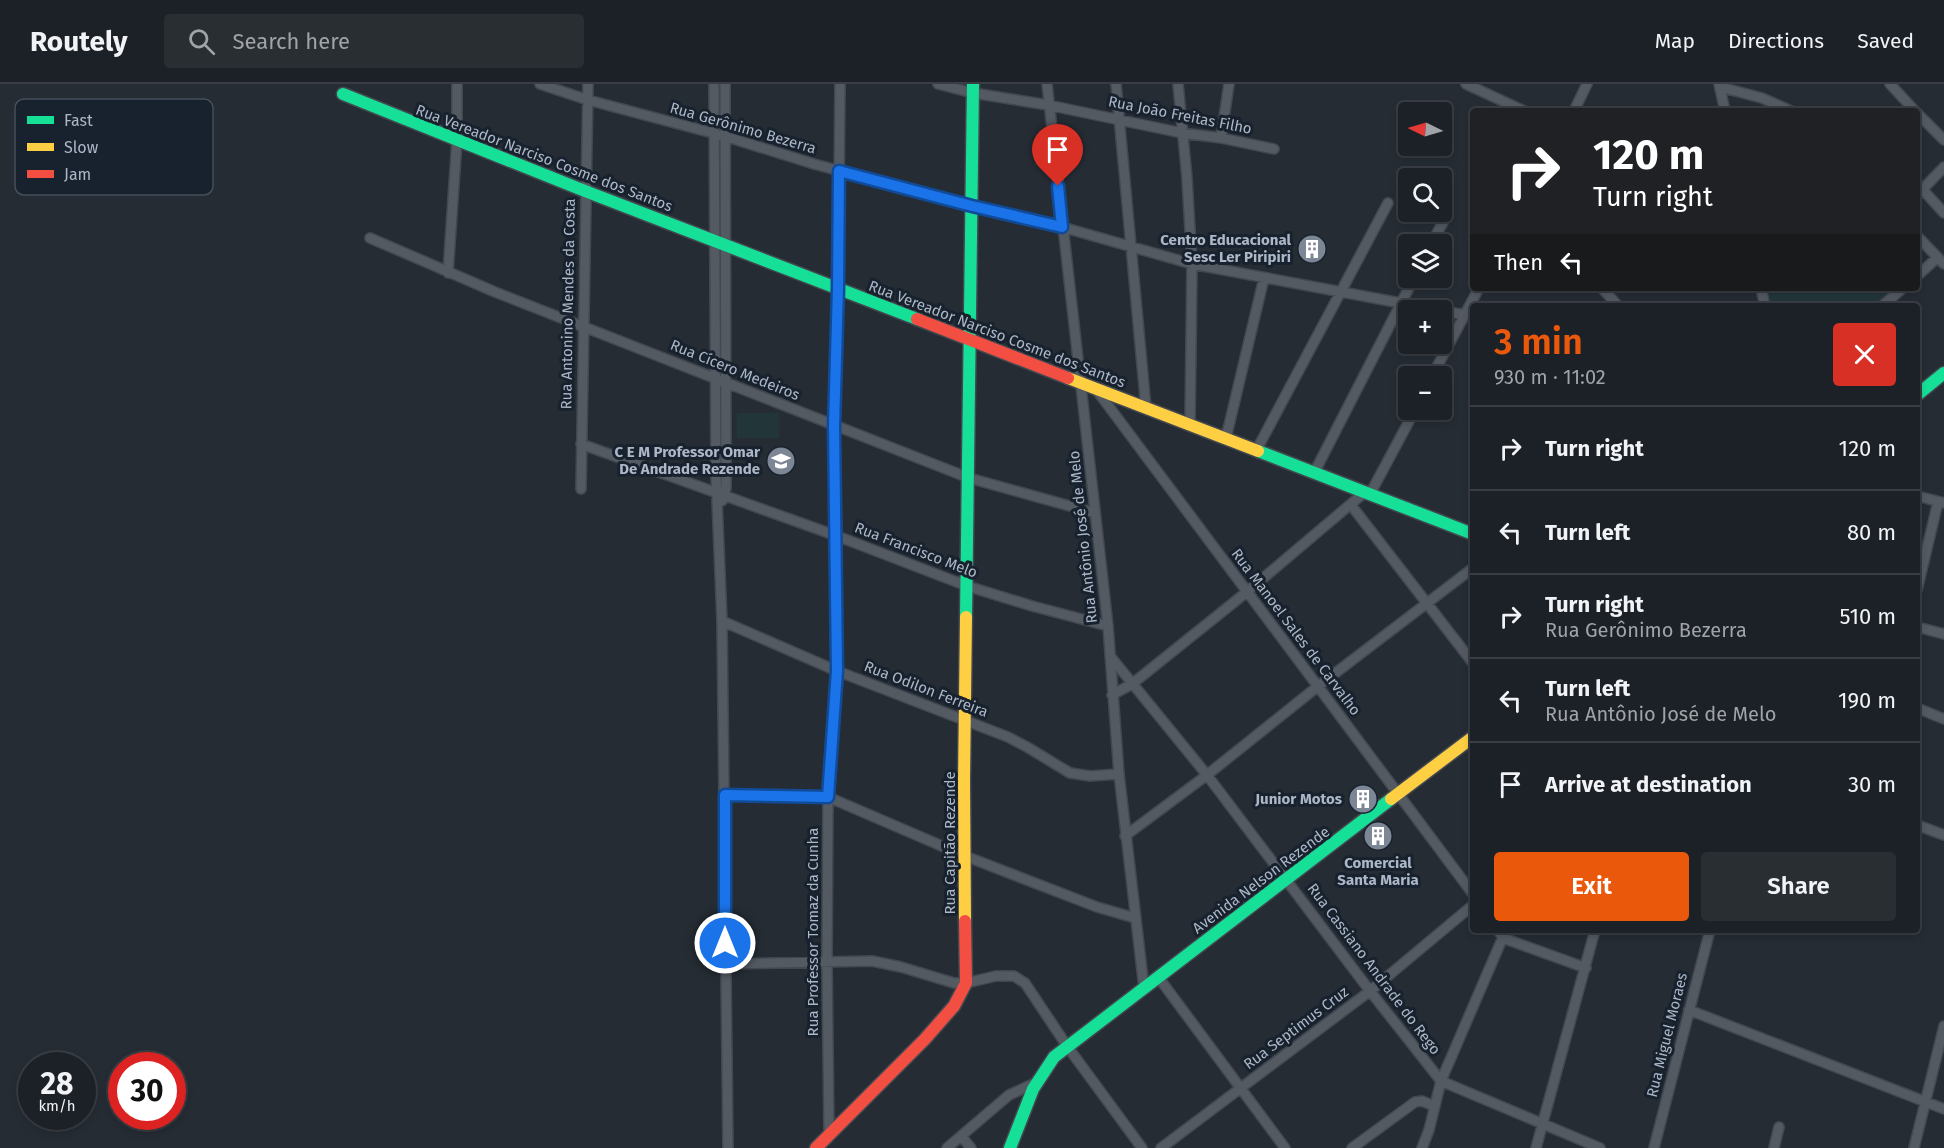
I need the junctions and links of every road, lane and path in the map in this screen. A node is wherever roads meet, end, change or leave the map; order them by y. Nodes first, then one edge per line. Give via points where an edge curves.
1 (457, 84) edge
2 (540, 84) edge
3 (588, 84) edge
4 (714, 84) edge
5 (724, 84) edge
6 (840, 84) edge
7 (938, 84) edge
8 (1047, 84) edge
9 (1116, 84) edge
10 (1178, 84) edge
11 (1229, 84) edge
12 (1466, 84) edge
13 (1587, 84) edge
14 (1890, 84) edge
15 (1719, 85) edge
16 (973, 88) edge
17 (343, 94) dead end
18 (588, 100) junction
19 (1048, 105) junction
20 (1518, 108) edge
21 (1575, 108) edge
22 (1724, 108) edge
23 (1784, 108) edge
24 (1912, 108) edge
25 (1920, 116) edge
26 (1119, 119) junction
27 (714, 133) junction
28 (1182, 133) junction
29 (724, 136) junction
30 (1221, 138) junction
31 (457, 140) junction
32 (1944, 140) edge
33 (1274, 149) dead end
34 (1944, 167) edge
35 (839, 171) junction
36 (585, 191) junction
37 (1920, 193) edge
38 (1388, 203) dead end
39 (972, 206) junction
40 (1944, 213) edge
41 (1062, 227) junction
42 (370, 238) dead end
43 (1920, 239) edge
44 (720, 243) junction
45 (1130, 247) junction
46 (1941, 261) edge
47 (1192, 264) junction
48 (448, 273) junction
49 (1920, 274) edge
50 (1264, 278) junction
51 (838, 288) junction
52 (1340, 291) junction
53 (1604, 291) edge
54 (1900, 291) edge
55 (1398, 301) edge
56 (1614, 303) edge
57 (1886, 303) edge
58 (1470, 305) edge
59 (1398, 308) edge
60 (1452, 312) edge
61 (1465, 315) junction
62 (584, 327) junction
63 (970, 339) junction
64 (1437, 366) edge
65 (1944, 373) edge
66 (721, 381) junction
67 (1080, 382) junction
68 (1095, 388) junction
69 (1920, 393) edge
70 (1146, 408) junction
71 (1409, 420) edge
72 (1190, 424) junction
73 (834, 426) junction
74 (1226, 438) junction
75 (581, 444) junction
76 (1256, 451) junction
77 (1314, 473) junction
78 (969, 478) junction
79 (580, 489) dead end
80 (1367, 493) junction
81 (720, 495) junction
82 (1920, 497) edge
83 (1941, 503) edge
84 (1351, 505) junction
85 (1095, 513) junction
86 (1470, 533) edge
87 (837, 536) junction
88 (1470, 570) edge
89 (1920, 579) edge
90 (967, 586) junction
91 (1248, 591) junction
92 (1428, 604) junction
93 (722, 621) junction
94 (1108, 626) junction
95 (1920, 628) edge
96 (1944, 634) edge
97 (1110, 656) junction
98 (1470, 659) edge
99 (837, 671) junction
100 (1132, 684) junction
101 (1317, 687) junction
102 (1112, 695) junction
103 (1920, 709) edge
104 (1944, 719) edge
105 (965, 720) junction
106 (1470, 738) edge
107 (1119, 774) junction
108 (1208, 775) junction
109 (1398, 793) junction
110 (725, 795) junction
111 (828, 797) junction
112 (1920, 826) edge
113 (1944, 835) edge
114 (1125, 836) junction
115 (965, 856) junction
116 (1287, 880) junction
117 (1470, 890) edge
118 (1470, 908) edge
119 (1135, 918) junction
120 (1502, 933) edge
121 (1594, 933) edge
122 (1709, 933) edge
123 (827, 961) junction
124 (726, 964) junction
125 (1586, 968) junction
126 (1159, 978) junction
127 (966, 983) junction
128 (1144, 988) junction
129 (1370, 991) junction
130 (1689, 1010) junction
131 (1944, 1026) edge
132 (1067, 1046) junction
133 (1441, 1081) junction
134 (1035, 1083) junction
135 (1241, 1087) junction
136 (1925, 1102) junction
137 (1434, 1106) junction
138 (1944, 1109) edge
139 (1541, 1124) junction
140 (1779, 1127) dead end
141 (830, 1132) junction
142 (961, 1136) junction
143 (728, 1148) edge
144 (816, 1148) edge
145 (947, 1148) edge
146 (971, 1148) edge
147 (1010, 1148) edge
148 (1142, 1148) edge
149 (1161, 1148) edge
150 (1285, 1148) edge
151 (1352, 1148) edge
152 (1422, 1148) edge
153 (1536, 1148) edge
154 (1600, 1148) edge
155 (1654, 1148) edge
156 (1774, 1148) edge
157 (1914, 1148) edge

1 - 31 street
2 - 18 street, Rua Gerônimo Bezerra
3 - 18 street, Rua Antonino Mendes da Costa
4 - 27 street
5 - 29 street
6 - 35 street, Rua Professor Tomaz da Cunha
7 - 16 street, Rua João Freitas Filho
8 - 19 street, Rua Antônio José de Melo
9 - 26 street
10 - 28 street
11 - 30 street
12 - 20 street
13 - 21 street
14 - 24 street
15 - 22 street
15 - 23 street
16 - 19 street, Rua João Freitas Filho
16 - 39 street, Rua Capitão Rezende
17 - 31 street, Rua Vereador Narciso Cosme dos Santos
18 - 27 street, Rua Gerônimo Bezerra
18 - 36 street, Rua Antonino Mendes da Costa
19 - 26 street, Rua João Freitas Filho
19 - 41 street, Rua Antônio José de Melo
25 - 32 street
26 - 28 street, Rua João Freitas Filho
26 - 45 street
27 - 29 street, Rua Gerônimo Bezerra
27 - 44 street
28 - 30 street, Rua João Freitas Filho
28 - 47 street
29 - 35 street, Rua Gerônimo Bezerra
29 - 44 street
30 - 33 street, Rua João Freitas Filho
31 - 36 street, Rua Vereador Narciso Cosme dos Santos
31 - 48 street
34 - 37 street
35 - 39 street, Rua Gerônimo Bezerra
35 - 51 street, Rua Professor Tomaz da Cunha
36 - 44 street, Rua Vereador Narciso Cosme dos Santos
36 - 62 street, Rua Antonino Mendes da Costa
37 - 40 street
38 - 52 street
39 - 41 street, Rua Gerônimo Bezerra
39 - 63 street, Rua Capitão Rezende
41 - 45 street, Rua Gerônimo Bezerra
41 - 67 street, Rua Antônio José de Melo
42 - 48 street, Rua Cícero Medeiros
43 - 46 street
44 - 51 street, Rua Vereador Narciso Cosme dos Santos
44 - 66 street
45 - 47 street, Rua Gerônimo Bezerra
45 - 70 street
46 - 49 street
47 - 50 street, Rua Gerônimo Bezerra
47 - 72 street
48 - 62 street, Rua Cícero Medeiros
50 - 52 street, Rua Gerônimo Bezerra
50 - 74 street
51 - 63 street, Rua Vereador Narciso Cosme dos Santos
51 - 73 street, Rua Professor Tomaz da Cunha
52 - 55 street, Rua Gerônimo Bezerra
52 - 76 street
53 - 56 street
54 - 57 street
58 - 61 street
59 - 77 street
60 - 61 street, Rua Gerônimo Bezerra
61 - 64 street
62 - 66 street, Rua Cícero Medeiros
62 - 75 street, Rua Antonino Mendes da Costa
63 - 67 street, Rua Vereador Narciso Cosme dos Santos
63 - 78 street, Rua Capitão Rezende
65 - 69 street
66 - 73 street, Rua Cícero Medeiros
66 - 81 street via 726,470
67 - 68 street, Rua Vereador Narciso Cosme dos Santos
67 - 85 street, Rua Antônio José de Melo
68 - 70 street, Rua Vereador Narciso Cosme dos Santos
68 - 91 street, Rua Manoel Sales de Carvalho
70 - 72 street, Rua Vereador Narciso Cosme dos Santos
71 - 80 street
72 - 74 street, Rua Vereador Narciso Cosme dos Santos
73 - 78 street, Rua Cícero Medeiros
73 - 87 street, Rua Professor Tomaz da Cunha
74 - 76 street, Rua Vereador Narciso Cosme dos Santos
75 - 79 street, Rua Antonino Mendes da Costa
75 - 81 street, Rua Francisco Melo
76 - 77 street, Rua Vereador Narciso Cosme dos Santos
77 - 80 street, Rua Vereador Narciso Cosme dos Santos
78 - 85 street, Rua Cícero Medeiros
78 - 90 street, Rua Capitão Rezende
80 - 84 street
80 - 86 street, Rua Vereador Narciso Cosme dos Santos
81 - 87 street, Rua Francisco Melo
81 - 93 street
82 - 83 street
83 - 89 street
84 - 91 street
84 - 92 street
85 - 94 street, Rua Antônio José de Melo
87 - 90 street, Rua Francisco Melo
87 - 99 street, Rua Professor Tomaz da Cunha
88 - 92 street
90 - 94 street, Rua Francisco Melo
90 - 105 street, Rua Capitão Rezende
91 - 100 street
91 - 101 street, Rua Manoel Sales de Carvalho
92 - 98 street
92 - 101 street
93 - 99 street, Rua Odilon Ferreira
93 - 110 street
94 - 97 street, Rua Antônio José de Melo
95 - 96 street
97 - 100 street, Rua Cassiano Andrade do Rego
97 - 102 street, Rua Antônio José de Melo
99 - 105 street, Rua Odilon Ferreira
99 - 111 street, Rua Professor Tomaz da Cunha
100 - 102 street
100 - 108 street, Rua Cassiano Andrade do Rego
101 - 108 street
101 - 109 street, Rua Manoel Sales de Carvalho
102 - 107 street, Rua Antônio José de Melo
103 - 104 street
105 - 107 street, Rua Odilon Ferreira via 1027,747 1070,774
105 - 115 street, Rua Capitão Rezende
106 - 109 street, Avenida Nelson Rezende
107 - 114 street, Rua Antônio José de Melo
108 - 114 street
108 - 116 street, Rua Cassiano Andrade do Rego
109 - 116 street, Avenida Nelson Rezende
109 - 117 street, Rua Manoel Sales de Carvalho
110 - 111 street
110 - 124 street
111 - 115 street
111 - 123 street, Rua Professor Tomaz da Cunha
112 - 113 street
114 - 119 street, Rua Antônio José de Melo
115 - 119 street
115 - 127 street, Rua Capitão Rezende
116 - 126 street, Avenida Nelson Rezende
116 - 129 street, Rua Cassiano Andrade do Rego
118 - 129 street, Rua Septimus Cruz
119 - 128 street, Rua Antônio José de Melo
120 - 125 street
120 - 133 street
121 - 125 street
122 - 130 street, Rua Miguel Moraes
123 - 124 street
123 - 127 street via 885,963 945,981
123 - 141 street, Rua Professor Tomaz da Cunha
124 - 143 street
125 - 139 street
126 - 128 street, Avenida Nelson Rezende
126 - 135 street
127 - 132 street via 1010,975 1025,984
127 - 141 street, Rua Capitão Rezende via 958,1002 943,1020
128 - 132 street, Avenida Nelson Rezende
129 - 133 street, Rua Cassiano Andrade do Rego
129 - 135 street, Rua Septimus Cruz
130 - 136 street
130 - 155 street, Rua Miguel Moraes
131 - 136 street
132 - 134 street, Avenida Nelson Rezende
132 - 148 street
133 - 137 street
133 - 139 street, Rua Cassiano Andrade do Rego
134 - 142 street via 1009,1095
134 - 147 street, Avenida Nelson Rezende
135 - 149 street, Rua Septimus Cruz
135 - 150 street
136 - 138 street
136 - 157 street
137 - 151 street via 1415,1102
137 - 152 street
139 - 153 street
139 - 154 street, Rua Cassiano Andrade do Rego
140 - 156 street
141 - 144 street, Rua Capitão Rezende
142 - 145 street
142 - 146 street

